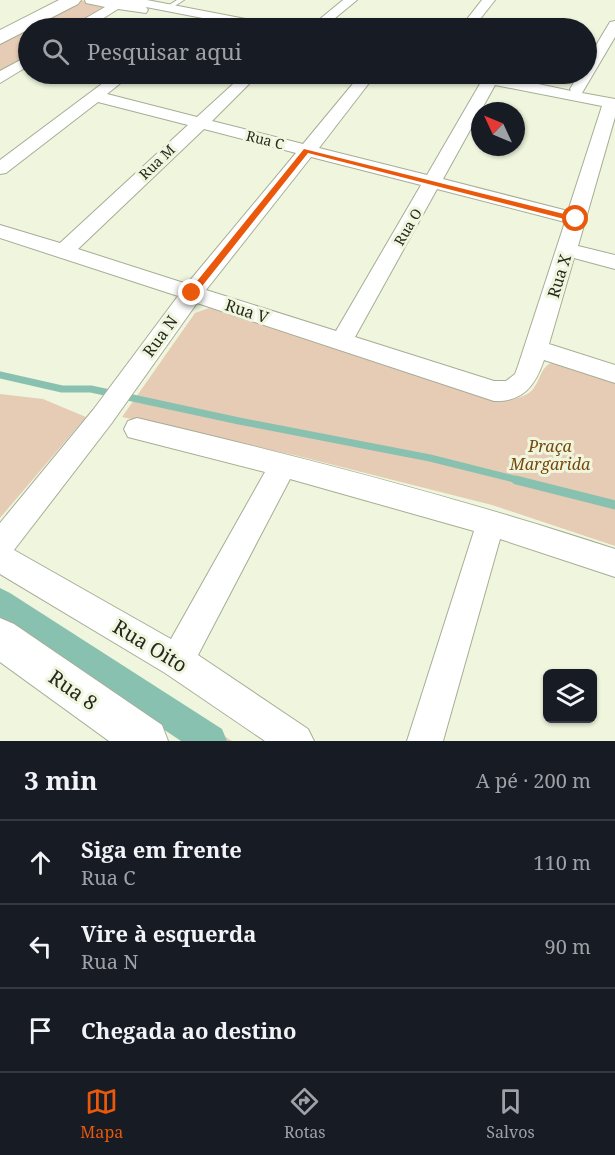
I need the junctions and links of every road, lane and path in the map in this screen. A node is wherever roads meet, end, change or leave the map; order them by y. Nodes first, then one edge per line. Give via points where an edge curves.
1 (55, 0) edge
2 (72, 0) edge
3 (90, 0) edge
4 (181, 0) edge
5 (351, 0) edge
6 (489, 0) edge
7 (123, 2) edge
8 (207, 4) dead end
9 (168, 8) junction
10 (20, 18) edge
11 (38, 18) edge
12 (96, 18) edge
13 (187, 18) edge
14 (189, 18) edge
15 (192, 18) edge
16 (328, 18) edge
17 (474, 18) edge
18 (18, 19) edge
19 (615, 25) edge
20 (0, 28) edge
21 (18, 28) edge
22 (0, 38) edge
23 (597, 56) edge
24 (18, 66) edge
25 (0, 78) edge
26 (111, 84) edge
27 (241, 84) edge
28 (361, 84) edge
29 (491, 84) edge
30 (534, 84) edge
31 (546, 84) edge
32 (581, 84) edge
33 (578, 89) junction
34 (95, 96) junction
35 (614, 101) edge
36 (199, 123) junction
37 (306, 150) junction
38 (0, 169) edge
39 (434, 183) junction
40 (576, 219) junction
41 (0, 231) edge
42 (567, 249) junction
43 (63, 252) junction
44 (615, 262) edge
45 (192, 293) junction
46 (341, 342) junction
47 (536, 349) junction
48 (615, 374) edge
49 (494, 391) joint
50 (137, 429) dead end
51 (284, 464) junction
52 (491, 522) junction
53 (0, 545) edge
54 (0, 558) edge
55 (615, 563) edge
56 (0, 638) edge
57 (177, 661) junction
58 (146, 741) edge
59 (296, 741) edge
60 (425, 741) edge

1 - 10 main road
2 - 11 main road
3 - 7 street
4 - 9 lane
5 - 16 street
6 - 17 street
7 - 9 street
7 - 12 street
7 - 13 street
8 - 15 street
9 - 14 street
18 - 20 main road
19 - 23 street
21 - 22 main road
24 - 25 street
26 - 34 street
27 - 36 street, Rua M
28 - 37 street, Rua N
29 - 39 street, Rua O
30 - 35 street
31 - 33 street
32 - 33 street
33 - 35 street
34 - 36 street, Rua C
34 - 38 street
35 - 40 street, Rua X
36 - 37 street, Rua C
36 - 43 street, Rua M
37 - 39 street, Rua C
37 - 45 street, Rua N
39 - 40 street, Rua C
39 - 46 street, Rua O
40 - 42 street, Rua X
41 - 43 street, Rua V
42 - 44 street
42 - 47 street, Rua X
43 - 45 street, Rua V
45 - 46 street, Rua V
45 - 53 street, Rua N via 102,417
46 - 49 street, Rua V
47 - 48 street
47 - 49 street, Rua X via 523,384 513,391
50 - 51 street
51 - 52 street
51 - 57 street
52 - 55 street
52 - 60 street
54 - 57 street, Rua Oito
56 - 58 street, Rua 8
57 - 59 street, Rua Oito

